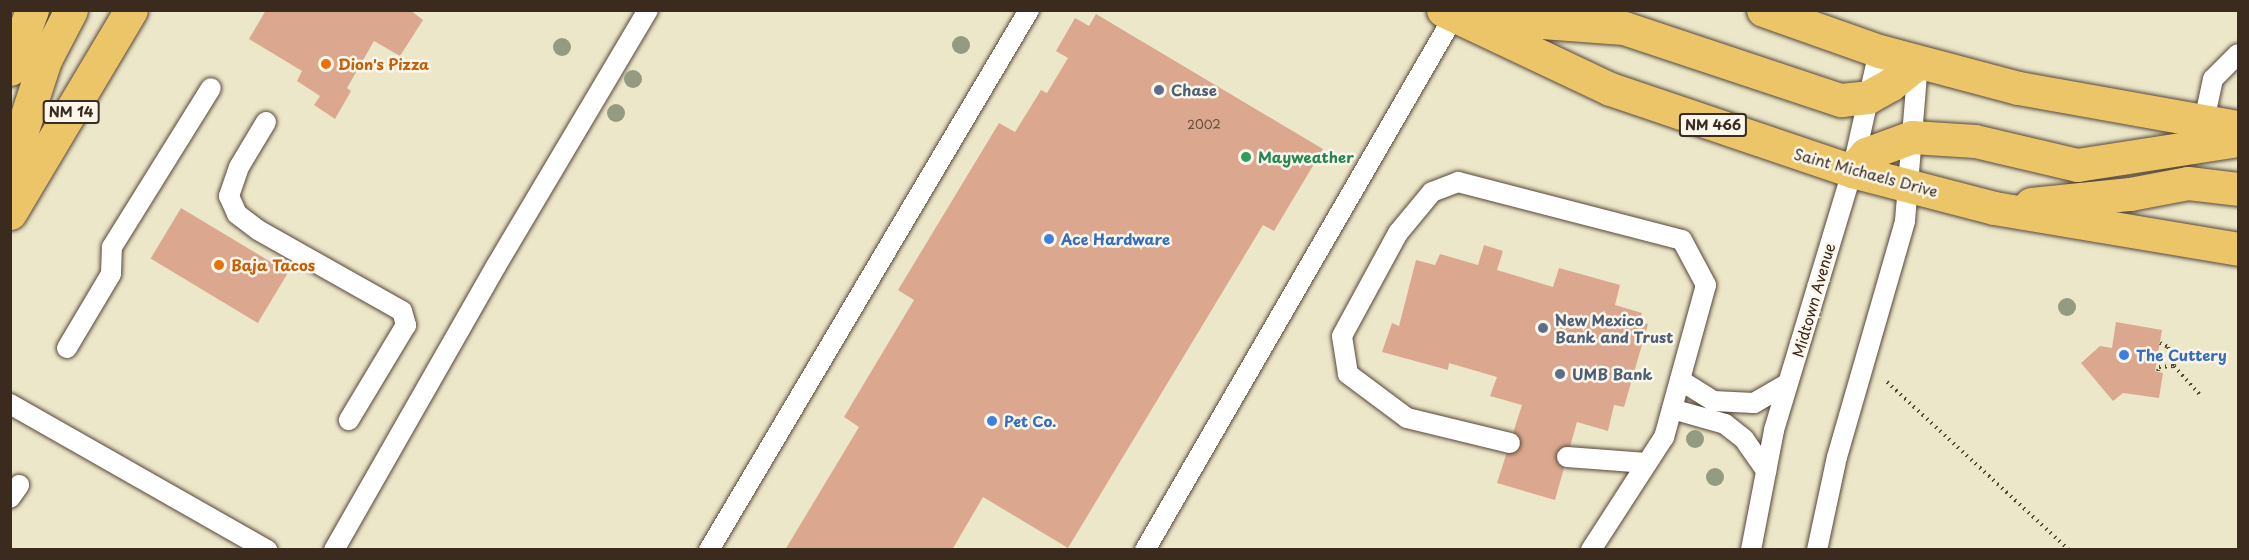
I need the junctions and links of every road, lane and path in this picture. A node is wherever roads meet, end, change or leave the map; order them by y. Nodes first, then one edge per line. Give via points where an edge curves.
1 (32, 10) edge
2 (71, 10) edge
3 (131, 10) edge
4 (648, 10) edge
5 (1029, 10) edge
6 (1764, 10) edge
7 (1449, 13) edge
8 (1879, 51) junction
9 (2238, 54) edge
10 (1918, 62) junction
11 (10, 69) edge
12 (211, 88) dead end
13 (1868, 97) junction
14 (2204, 121) junction
15 (266, 122) dead end
16 (2238, 127) edge
17 (1912, 137) junction
18 (2238, 140) edge
19 (10, 167) edge
20 (1852, 171) junction
21 (1908, 183) junction
22 (2238, 189) edge
23 (1994, 208) junction
24 (10, 213) edge
25 (2238, 249) edge
26 (2160, 342) dead end
27 (67, 348) dead end
28 (1864, 361) junction
29 (2174, 366) junction
30 (2158, 371) dead end
31 (1680, 380) junction
32 (1788, 383) junction
33 (2199, 394) dead end
34 (10, 404) edge
35 (1672, 410) junction
36 (349, 420) dead end
37 (1510, 443) dead end
38 (1567, 457) dead end
39 (1647, 463) junction
40 (1766, 471) junction
41 (267, 549) edge
42 (334, 549) edge
43 (709, 549) edge
44 (1145, 549) edge
45 (1591, 549) edge
46 (1751, 549) edge
47 (1817, 549) edge
48 (2069, 549) edge

1 - 11 main road
2 - 19 main road via 45,60
3 - 24 main road, NM 14
4 - 42 lane
5 - 43 lane
6 - 8 main road
7 - 13 main road via 1624,28 1825,96 1841,100
7 - 20 main road, Saint Michaels Drive / NM 466 via 1610,89
7 - 44 lane
8 - 10 main road
8 - 13 lane, Midtown Avenue
9 - 14 lane via 2213,79
10 - 13 main road
10 - 14 main road via 2018,88
10 - 17 lane
12 - 27 lane via 112,247 111,274
13 - 20 lane, Midtown Avenue
14 - 16 main road
15 - 36 lane via 238,167 229,196 237,214 258,230 402,311 406,325
17 - 18 main road via 1975,141 2077,165
17 - 20 main road via 1866,154
17 - 21 lane
20 - 21 main road, Saint Michaels Drive / NM 466
20 - 32 lane, Midtown Avenue
21 - 23 main road, Saint Michaels Drive / NM 466
21 - 28 lane via 1905,221
22 - 23 main road via 2188,183 2130,194
23 - 25 main road, Saint Michaels Drive / NM 466
26 - 29 path via 2168,347
28 - 47 lane
28 - 48 path
29 - 30 path via 2159,367
29 - 33 path
31 - 32 lane via 1713,401 1754,403
31 - 35 lane
31 - 37 lane via 1706,285 1682,240 1458,182 1432,192 1398,233 1342,336 1348,374 1407,418
32 - 40 lane, Midtown Avenue
34 - 41 lane
35 - 39 lane via 1664,437
35 - 40 lane via 1725,424 1744,439
38 - 39 lane
39 - 45 lane
40 - 46 lane, Midtown Avenue

